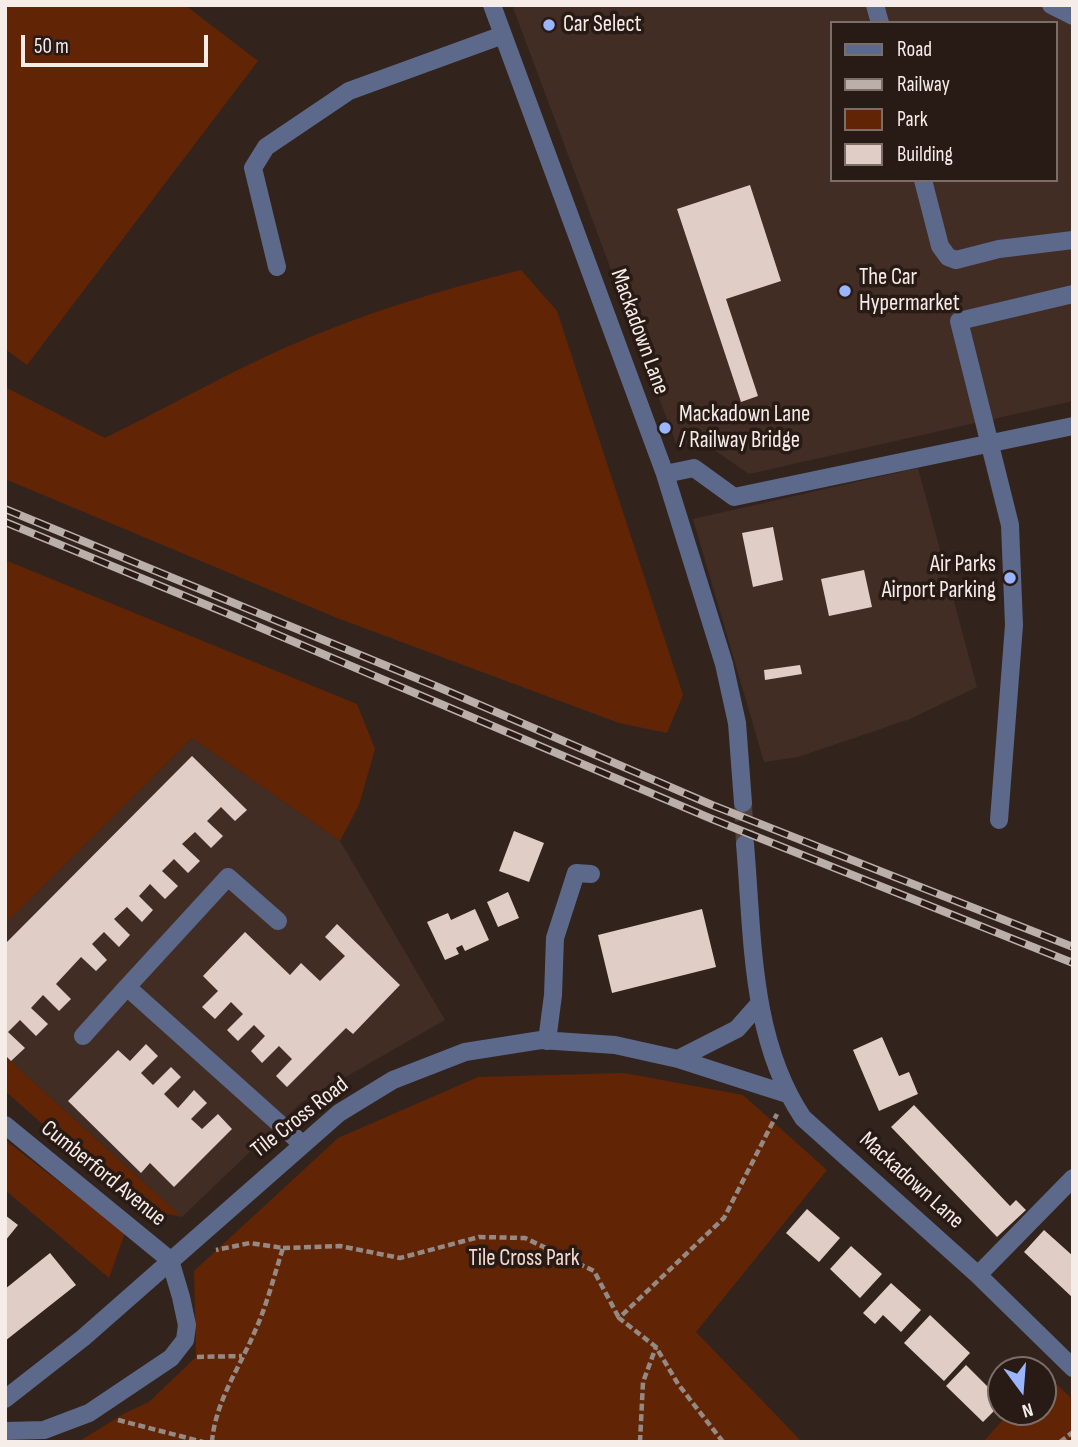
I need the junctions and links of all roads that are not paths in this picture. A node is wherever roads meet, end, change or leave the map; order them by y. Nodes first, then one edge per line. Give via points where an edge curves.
1 (512, 5) edge
2 (1051, 5) edge
3 (493, 8) edge
4 (1073, 16) edge
5 (503, 35) junction
6 (924, 182) edge
7 (1073, 240) edge
8 (277, 267) dead end
9 (1073, 295) edge
10 (1073, 426) edge
11 (990, 443) junction
12 (665, 474) junction
13 (743, 803) tunnel mouth
14 (999, 820) dead end
15 (745, 844) tunnel mouth
16 (591, 874) dead end
17 (278, 921) dead end
18 (127, 987) junction
19 (759, 1004) junction
20 (83, 1037) dead end
21 (547, 1041) junction
22 (678, 1059) junction
23 (787, 1094) junction
24 (5, 1126) edge
25 (302, 1144) junction
26 (1073, 1178) edge
27 (170, 1260) junction
28 (978, 1275) junction
29 (1073, 1368) edge
30 (5, 1399) edge
31 (5, 1431) edge

1 - 3 street
2 - 4 street
3 - 5 street, Mackadown Lane
5 - 8 street via 349,91 266,147 253,168
5 - 12 street, Mackadown Lane
6 - 7 street via 947,257 956,260 999,249
9 - 11 street via 959,321
10 - 11 street
11 - 12 street via 734,497 694,468
11 - 14 street via 1010,525 1014,625
12 - 13 street, Mackadown Lane via 724,663 737,723
15 - 19 street, Mackadown Lane
16 - 21 street via 576,873 555,938
17 - 18 street via 228,877
18 - 20 street
18 - 25 street
19 - 22 street via 737,1029
19 - 23 street, Mackadown Lane
21 - 22 street, Tile Cross Road via 615,1045
21 - 25 street, Tile Cross Road via 465,1052 393,1080 339,1113
22 - 23 street, Tile Cross Road
23 - 28 street, Mackadown Lane via 803,1118
24 - 27 street, Cumberford Avenue
25 - 27 street, Tile Cross Road
26 - 28 street
27 - 30 street, Tile Cross Road via 83,1338
27 - 31 street via 187,1325 185,1340 171,1358 89,1413 44,1430
28 - 29 street, Mackadown Lane

